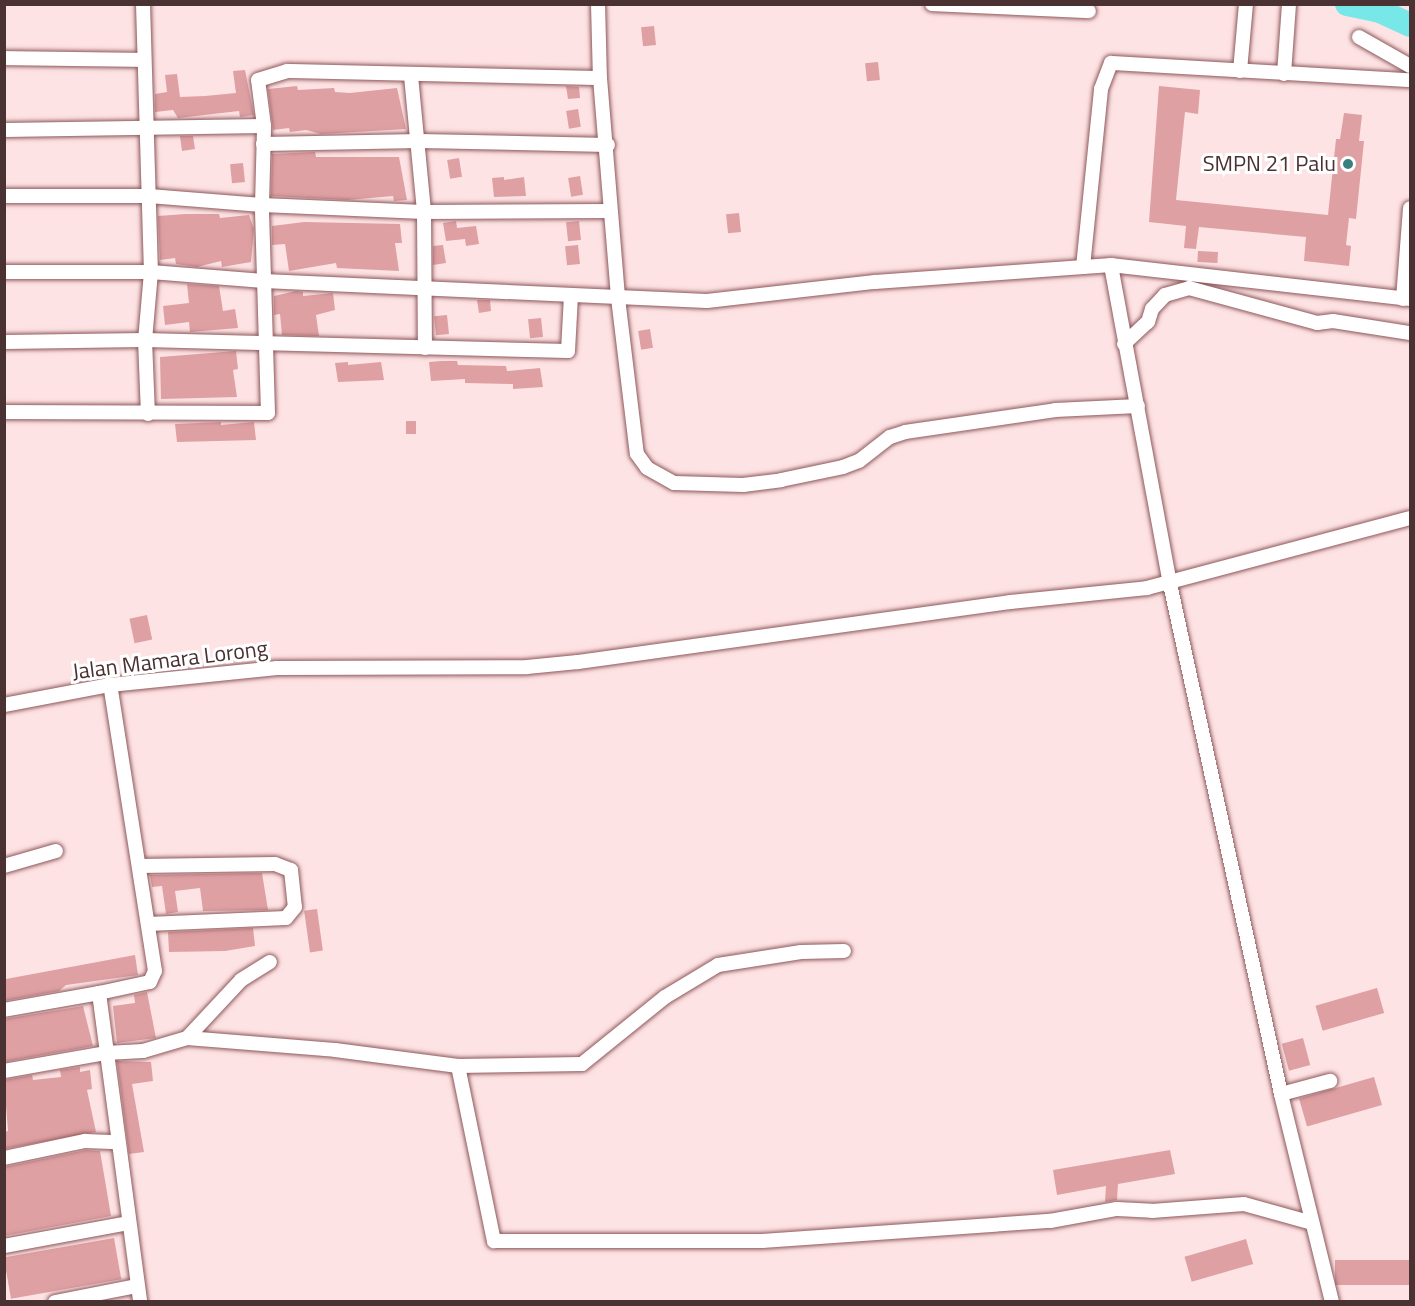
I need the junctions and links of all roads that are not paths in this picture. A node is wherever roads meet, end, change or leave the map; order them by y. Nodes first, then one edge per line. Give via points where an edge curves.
1 (143, 4) edge
2 (598, 4) edge
3 (932, 4) edge
4 (1246, 4) edge
5 (1289, 4) edge
6 (1089, 11) dead end
7 (1359, 38) dead end
8 (4, 58) edge
9 (143, 60) junction
10 (1410, 66) edge
11 (1240, 71) junction
12 (1284, 74) junction
13 (411, 76) junction
14 (600, 78) junction
15 (1410, 80) edge
16 (145, 126) junction
17 (264, 126) junction
18 (4, 130) edge
19 (420, 141) junction
20 (263, 144) junction
21 (608, 145) junction
22 (4, 196) edge
23 (149, 196) junction
24 (262, 205) junction
25 (1410, 208) edge
26 (609, 211) junction
27 (424, 212) junction
28 (1111, 265) junction
29 (1083, 267) junction
30 (4, 272) edge
31 (151, 272) junction
32 (264, 280) junction
33 (426, 289) junction
34 (571, 296) junction
35 (618, 298) junction
36 (1407, 299) edge
37 (1410, 333) edge
38 (145, 340) junction
39 (4, 342) edge
40 (1124, 344) junction
41 (265, 345) junction
42 (425, 348) junction
43 (1138, 406) junction
44 (4, 412) edge
45 (148, 414) junction
46 (1410, 518) edge
47 (1170, 584) junction
48 (110, 686) junction
49 (4, 705) edge
50 (56, 851) dead end
51 (4, 866) edge
52 (139, 866) junction
53 (148, 924) junction
54 (844, 951) dead end
55 (270, 962) dead end
56 (99, 993) junction
57 (4, 1010) edge
58 (187, 1038) junction
59 (106, 1053) junction
60 (458, 1065) junction
61 (4, 1071) edge
62 (1330, 1081) dead end
63 (1281, 1094) junction
64 (118, 1142) junction
65 (4, 1158) edge
66 (128, 1223) junction
67 (1312, 1223) junction
68 (4, 1246) edge
69 (137, 1286) junction
70 (55, 1302) edge
71 (140, 1302) edge
72 (1332, 1302) edge

1 - 9 street
2 - 14 street
3 - 6 street
4 - 11 street
5 - 12 street
7 - 10 street
8 - 9 street
9 - 16 street
11 - 12 street
11 - 29 street via 1117,62 1108,65 1101,89
12 - 15 street
13 - 14 street
13 - 17 street via 273,73 258,80
13 - 19 street
14 - 21 street
16 - 17 street
16 - 18 street
16 - 23 street
17 - 20 street
19 - 20 street
19 - 21 street
19 - 27 street
20 - 24 street
21 - 26 street
22 - 23 street
23 - 24 street
23 - 31 street
24 - 27 street
24 - 32 street
25 - 36 street
26 - 27 street
26 - 35 street
27 - 33 street
28 - 29 street
28 - 36 street
28 - 40 street
29 - 35 street via 875,282 707,300
30 - 31 street
31 - 32 street
31 - 38 street
32 - 33 street
32 - 41 street
33 - 34 street
33 - 42 street
34 - 35 street
34 - 42 street via 568,351
35 - 43 street via 637,454 647,468 674,483 743,485 781,480 843,468 890,436 905,432 1054,410
37 - 40 street via 1333,321 1317,323 1189,288 1165,295 1152,309 1148,322
38 - 39 street
38 - 41 street
38 - 45 street
40 - 43 street
41 - 42 street
41 - 45 street via 268,413
43 - 47 street
44 - 45 street
46 - 47 street, Jalan Mamara Lorong
47 - 48 street, Jalan Mamara Lorong via 537,666 278,668
47 - 63 street
48 - 49 street, Jalan Mamara Lorong
48 - 52 street
50 - 51 street
52 - 53 street
52 - 53 street via 280,864 291,870 293,880 295,907 286,918
53 - 56 street via 155,978
54 - 60 street via 801,952 718,965 665,997 582,1064
55 - 58 street via 242,980
56 - 57 street
56 - 59 street
58 - 59 street via 143,1051
58 - 60 street
59 - 61 street
59 - 64 street via 115,1092
60 - 67 street via 494,1241 762,1241 1050,1221 1117,1209 1152,1211 1244,1204
62 - 63 street
63 - 67 street
64 - 65 street via 85,1141
64 - 66 street
66 - 68 street
66 - 69 street
67 - 72 street
69 - 70 street
69 - 71 street

